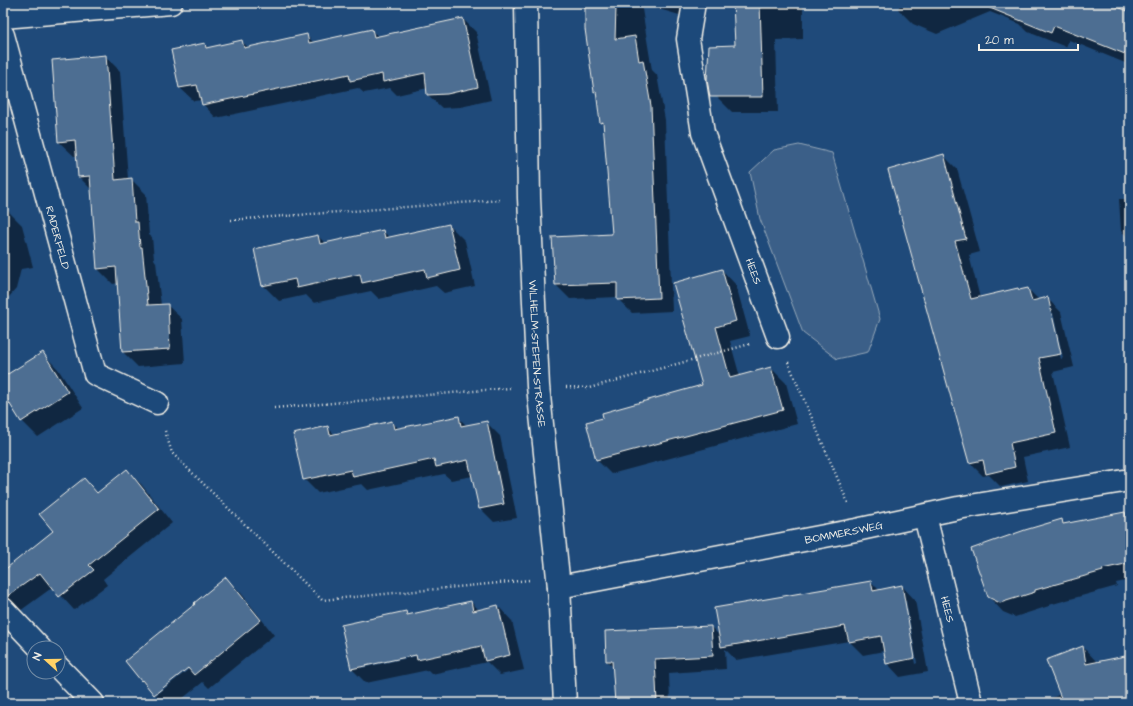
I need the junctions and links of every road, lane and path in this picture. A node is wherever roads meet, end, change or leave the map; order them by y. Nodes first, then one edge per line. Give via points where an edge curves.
1 (172, 3) edge
2 (526, 3) edge
3 (694, 3) edge
4 (3, 17) edge
5 (3, 35) edge
6 (529, 198) junction
7 (231, 220) dead end
8 (778, 337) joint
9 (157, 403) joint
10 (1130, 480) edge
11 (925, 516) junction
12 (856, 530) junction
13 (559, 588) junction
14 (3, 609) edge
15 (32, 640) edge
16 (66, 675) edge
17 (93, 703) edge
18 (565, 703) edge
19 (971, 703) edge

1 - 4 street
2 - 6 street, WILHELM-STEFEN-STRASSE
3 - 8 street, HEES via 688,39 704,132
5 - 9 street, RADERFELD via 95,374
6 - 7 path
6 - 13 street, WILHELM-STEFEN-STRASSE via 538,386
8 - 12 path via 847,500
9 - 13 path via 172,453 322,600 529,580
10 - 11 street, BOMMERSWEG via 958,508
11 - 12 street, BOMMERSWEG
11 - 19 street, HEES
12 - 13 street, BOMMERSWEG
13 - 18 street, WILHELM-STEFEN-STRASSE
14 - 15 street
16 - 17 street

